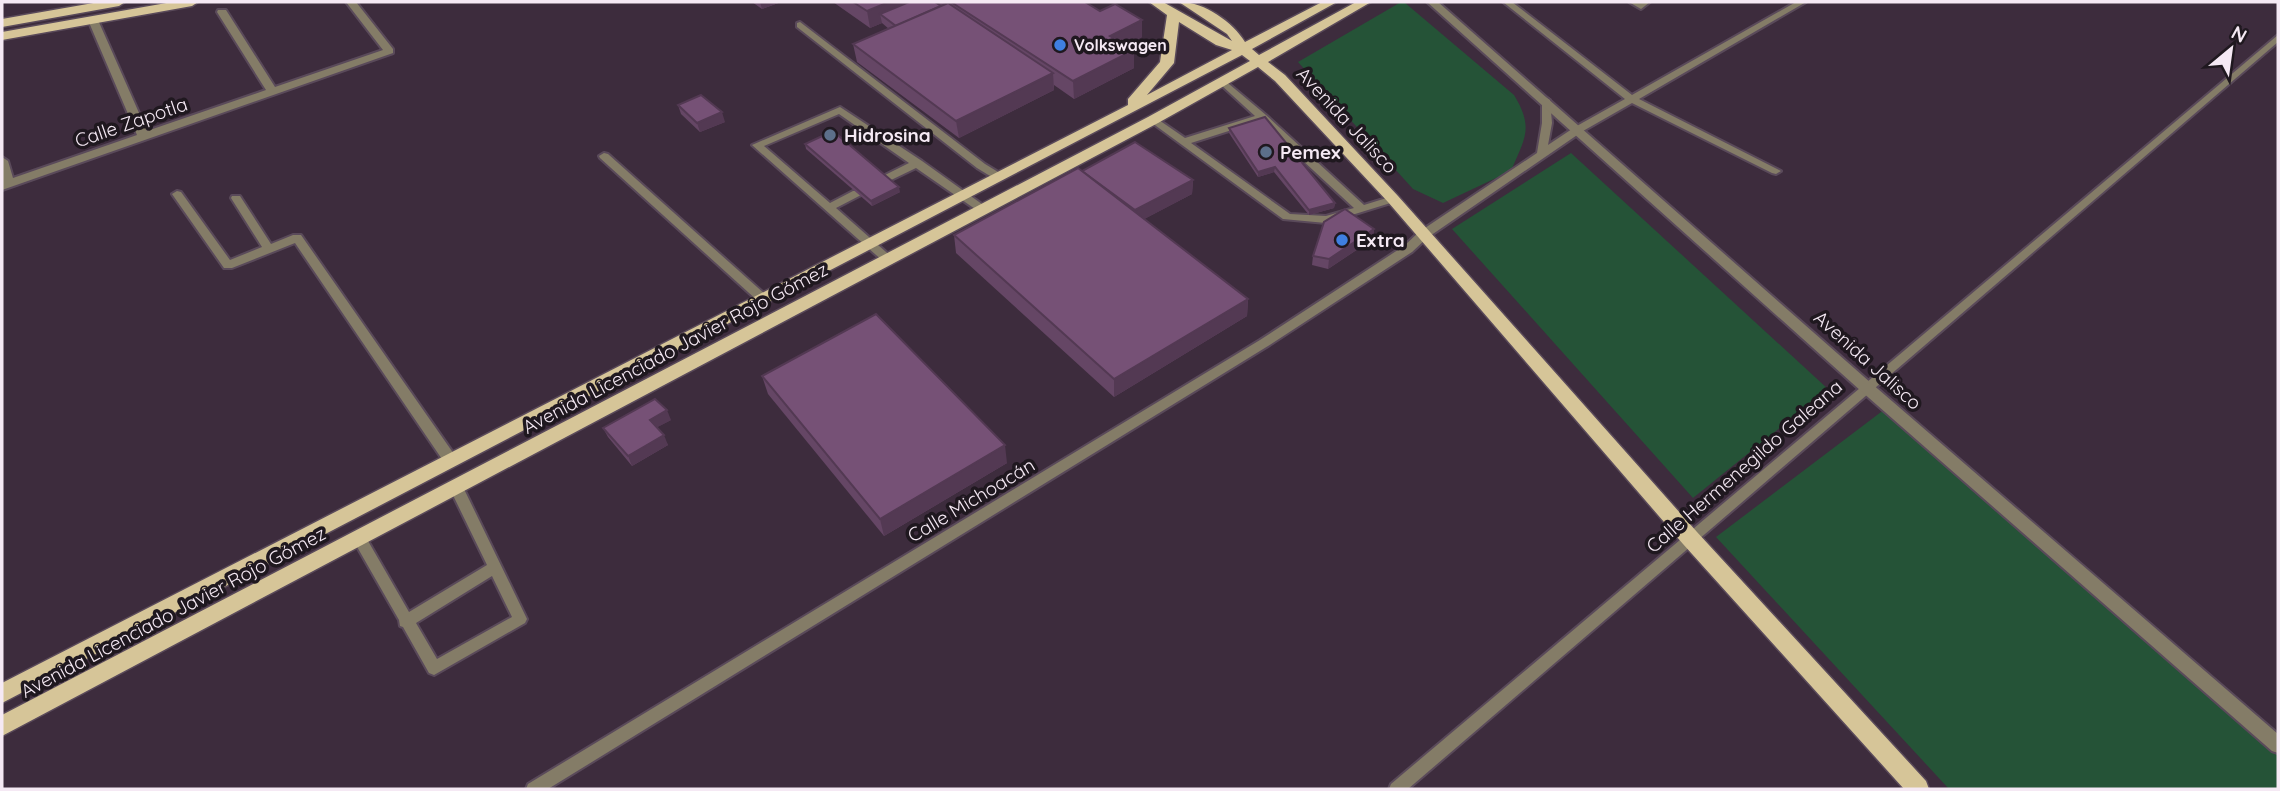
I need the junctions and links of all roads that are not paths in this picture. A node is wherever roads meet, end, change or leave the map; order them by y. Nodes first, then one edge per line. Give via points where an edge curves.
1 (119, 2) edge
2 (192, 2) edge
3 (351, 2) edge
4 (1155, 2) edge
5 (1185, 2) edge
6 (1331, 2) edge
7 (1365, 2) edge
8 (1432, 2) edge
9 (1507, 2) edge
10 (1633, 2) edge
11 (1646, 2) edge
12 (1802, 2) edge
13 (222, 12) dead end
14 (1174, 14) junction
15 (93, 20) junction
16 (2, 23) edge
17 (800, 25) dead end
18 (2, 36) edge
19 (2278, 38) edge
20 (1244, 49) junction
21 (1261, 62) junction
22 (1223, 82) junction
23 (272, 91) junction
24 (1632, 99) junction
25 (1545, 100) junction
26 (1121, 114) junction
27 (1263, 117) junction
28 (1153, 120) junction
29 (1579, 129) junction
30 (144, 137) junction
31 (1183, 142) junction
32 (1542, 154) junction
33 (604, 156) dead end
34 (2, 161) edge
35 (918, 163) junction
36 (1776, 171) dead end
37 (999, 177) junction
38 (885, 179) edge
39 (5, 184) edge
40 (857, 193) edge
41 (177, 194) dead end
42 (964, 195) junction
43 (236, 198) dead end
44 (1393, 199) junction
45 (828, 208) junction
46 (982, 209) junction
47 (1362, 209) junction
48 (1423, 235) junction
49 (869, 244) junction
50 (270, 249) junction
51 (888, 259) junction
52 (763, 299) junction
53 (612, 377) junction
54 (1866, 387) junction
55 (631, 394) junction
56 (451, 461) junction
57 (456, 487) junction
58 (359, 538) junction
59 (1690, 538) junction
60 (495, 567) junction
61 (405, 622) junction
62 (2, 694) edge
63 (2, 726) edge
64 (2278, 745) edge
65 (534, 789) edge
66 (1397, 789) edge
67 (1918, 789) edge

1 - 16 main road
2 - 15 main road
3 - 23 street, Calle Zapotla via 389,51
4 - 14 main road
5 - 20 main road via 1233,31
6 - 20 main road, Avenida Licenciado Javier Rojo Gómez
7 - 21 main road, Avenida Licenciado Javier Rojo Gómez
8 - 25 street, Avenida Jalisco
9 - 24 lane
10 - 11 lane via 1641,6
12 - 24 lane, Calle Michoacán
13 - 23 street
14 - 20 main road via 1221,42
14 - 26 main road via 1167,63
15 - 18 main road
15 - 30 street
17 - 37 lane
19 - 54 lane, Calle Hermenegildo Galeana
20 - 21 main road, Avenida Jalisco
20 - 26 main road, Avenida Licenciado Javier Rojo Gómez
21 - 22 main road, Avenida Licenciado Javier Rojo Gómez
21 - 44 main road, Avenida Jalisco
22 - 27 lane
22 - 28 main road, Avenida Licenciado Javier Rojo Gómez
23 - 30 street, Calle Zapotla
24 - 29 lane, Calle Michoacán
24 - 36 lane
25 - 29 street, Avenida Jalisco
25 - 32 lane
26 - 37 main road, Avenida Licenciado Javier Rojo Gómez
27 - 31 lane
27 - 47 lane
28 - 31 lane
28 - 46 main road, Avenida Licenciado Javier Rojo Gómez
29 - 32 lane, Calle Michoacán
29 - 54 street, Avenida Jalisco
30 - 39 street, Calle Zapotla
31 - 47 lane via 1287,217 1326,220
32 - 48 lane, Calle Michoacán
33 - 52 lane
34 - 39 street
35 - 38 lane
35 - 42 lane
35 - 45 lane via 840,110 757,145
37 - 42 main road, Avenida Licenciado Javier Rojo Gómez
40 - 45 lane
41 - 50 lane via 228,265
42 - 46 lane
42 - 49 main road, Avenida Licenciado Javier Rojo Gómez
43 - 50 lane
44 - 47 lane
44 - 48 main road, Avenida Jalisco
45 - 49 lane
46 - 51 main road, Avenida Licenciado Javier Rojo Gómez
48 - 59 main road, Avenida Jalisco
48 - 65 lane, Calle Michoacán via 1264,343
49 - 51 lane
49 - 52 main road, Avenida Licenciado Javier Rojo Gómez
50 - 56 lane via 297,238
51 - 55 main road, Avenida Licenciado Javier Rojo Gómez
52 - 53 main road, Avenida Licenciado Javier Rojo Gómez
53 - 55 main road
53 - 56 main road, Avenida Licenciado Javier Rojo Gómez
54 - 59 lane, Calle Hermenegildo Galeana
54 - 64 street, Avenida Jalisco
55 - 57 main road, Avenida Licenciado Javier Rojo Gómez
56 - 62 main road, Avenida Licenciado Javier Rojo Gómez
57 - 58 main road, Avenida Licenciado Javier Rojo Gómez
57 - 60 lane
58 - 61 lane
58 - 63 main road, Avenida Licenciado Javier Rojo Gómez
59 - 66 lane, Calle Hermenegildo Galeana
59 - 67 main road, Avenida Jalisco
60 - 61 lane
60 - 61 lane via 520,619 434,668

